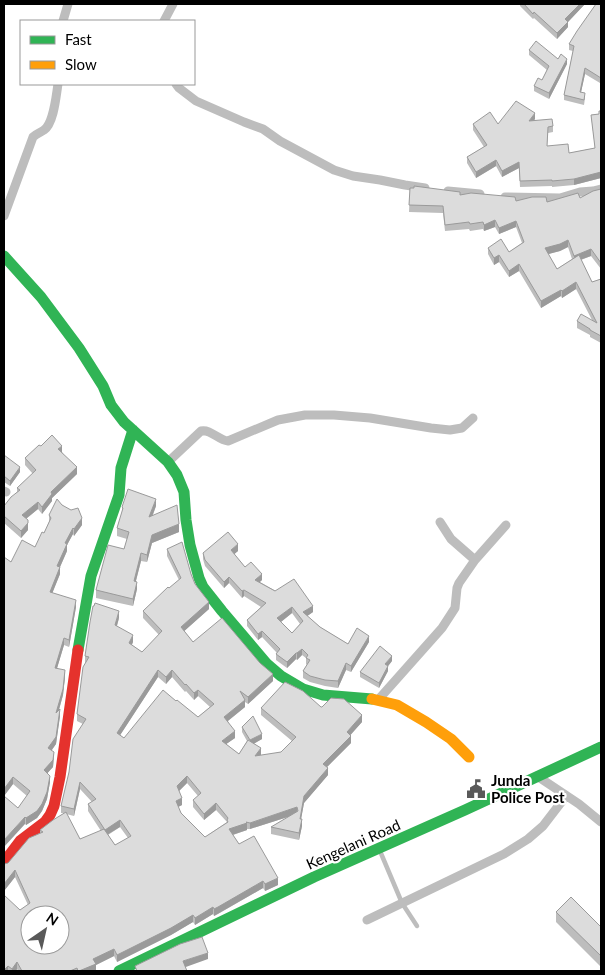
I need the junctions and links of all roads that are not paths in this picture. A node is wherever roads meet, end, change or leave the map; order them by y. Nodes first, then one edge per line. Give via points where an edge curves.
1 (68, 4) edge
2 (173, 4) edge
3 (63, 20) edge
4 (165, 20) edge
5 (58, 85) edge
6 (177, 85) edge
7 (601, 189) edge
8 (4, 216) edge
9 (4, 256) edge
10 (473, 418) dead end
11 (133, 430) junction
12 (168, 462) junction
13 (440, 522) dead end
14 (506, 525) dead end
15 (475, 560) junction
16 (378, 700) junction
17 (601, 747) edge
18 (469, 757) dead end
19 (537, 776) junction
20 (566, 796) junction
21 (601, 822) edge
22 (379, 848) junction
23 (4, 862) edge
24 (402, 903) junction
25 (367, 920) dead end
26 (417, 926) dead end
27 (119, 971) edge

1 - 3 street
2 - 4 street
5 - 8 street via 51,118 44,130 33,137
6 - 7 street via 196,101 263,129 334,170 353,176 405,186 495,196 560,198
9 - 11 street via 47,304 79,348 111,405
10 - 12 street via 462,428 450,430 370,418 305,415 278,420 228,441 209,431 202,431
11 - 12 street
11 - 23 street via 121,468 120,495 91,576 55,800 41,826 25,837
12 - 16 street via 184,492 190,545 201,582 267,664 303,689 323,695
13 - 15 street via 451,539
14 - 15 street
15 - 16 street via 458,585 456,604 442,628
16 - 18 street via 397,705 426,722 451,739
17 - 19 street, Kengelani Road
19 - 20 street
19 - 22 street, Kengelani Road
20 - 21 street
20 - 24 street via 544,826 528,840
22 - 24 lane
22 - 27 street, Kengelani Road
24 - 25 street
24 - 26 lane

